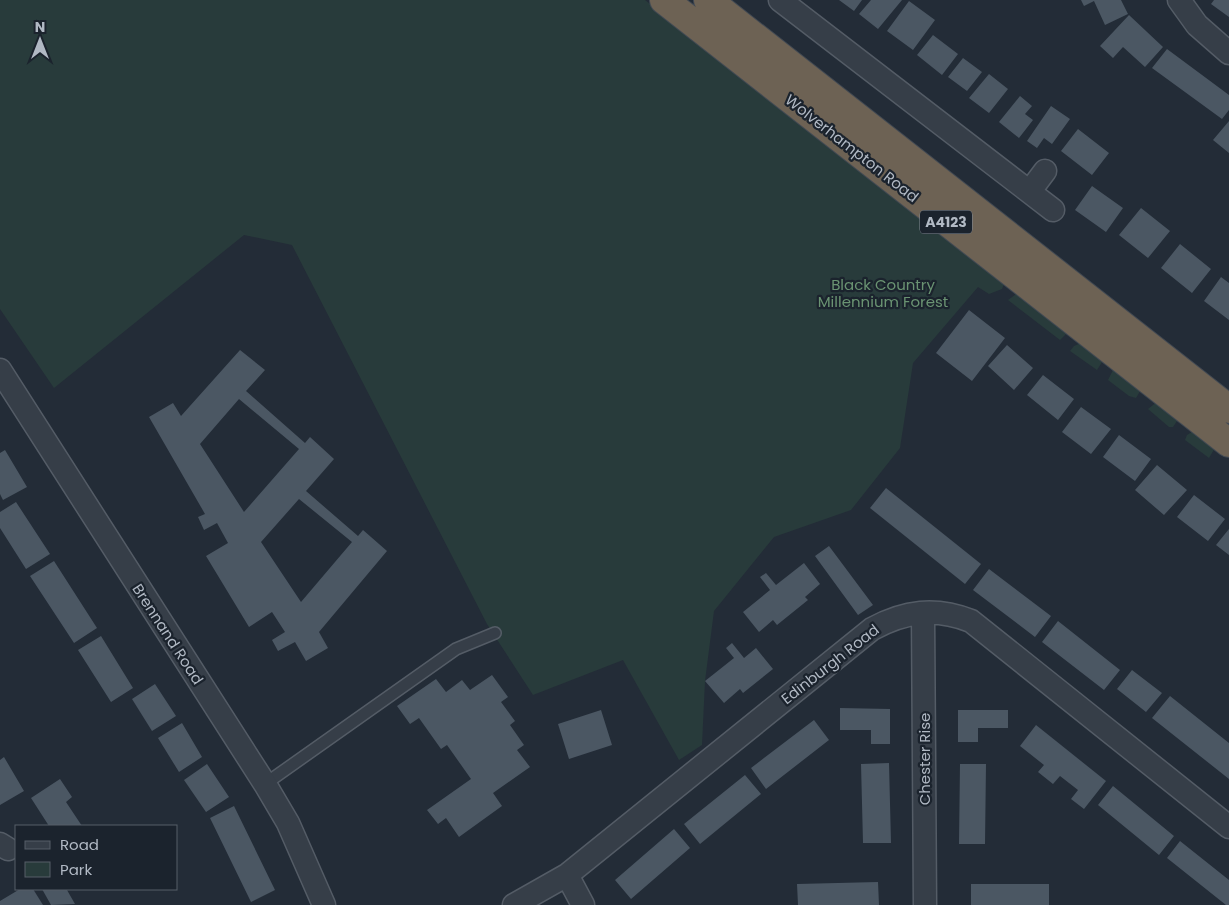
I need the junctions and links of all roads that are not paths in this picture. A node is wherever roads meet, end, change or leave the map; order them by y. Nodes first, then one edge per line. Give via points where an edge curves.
1 (664, 0) edge
2 (708, 0) edge
3 (780, 0) edge
4 (1179, 0) edge
5 (1229, 53) edge
6 (1045, 171) dead end
7 (1030, 191) junction
8 (1053, 210) dead end
9 (0, 370) edge
10 (1229, 409) edge
11 (1229, 443) edge
12 (923, 614) junction
13 (494, 633) dead end
14 (265, 784) junction
15 (1229, 827) edge
16 (567, 875) junction
17 (324, 905) edge
18 (514, 905) edge
19 (583, 905) edge
20 (925, 905) edge

1 - 11 highway, Wolverhampton Road / A4123
2 - 10 highway, Wolverhampton Road / A4123
3 - 7 street
4 - 5 street via 1197,25
6 - 7 street
7 - 8 street
9 - 14 street, Brennand Road
12 - 15 street, Edinburgh Road via 958,616 971,622
12 - 16 street, Edinburgh Road via 910,613 892,618 872,629
12 - 20 street, Chester Rise
13 - 14 lane via 456,648
14 - 17 street, Brennand Road via 288,823
16 - 18 street, Edinburgh Road
16 - 19 street

